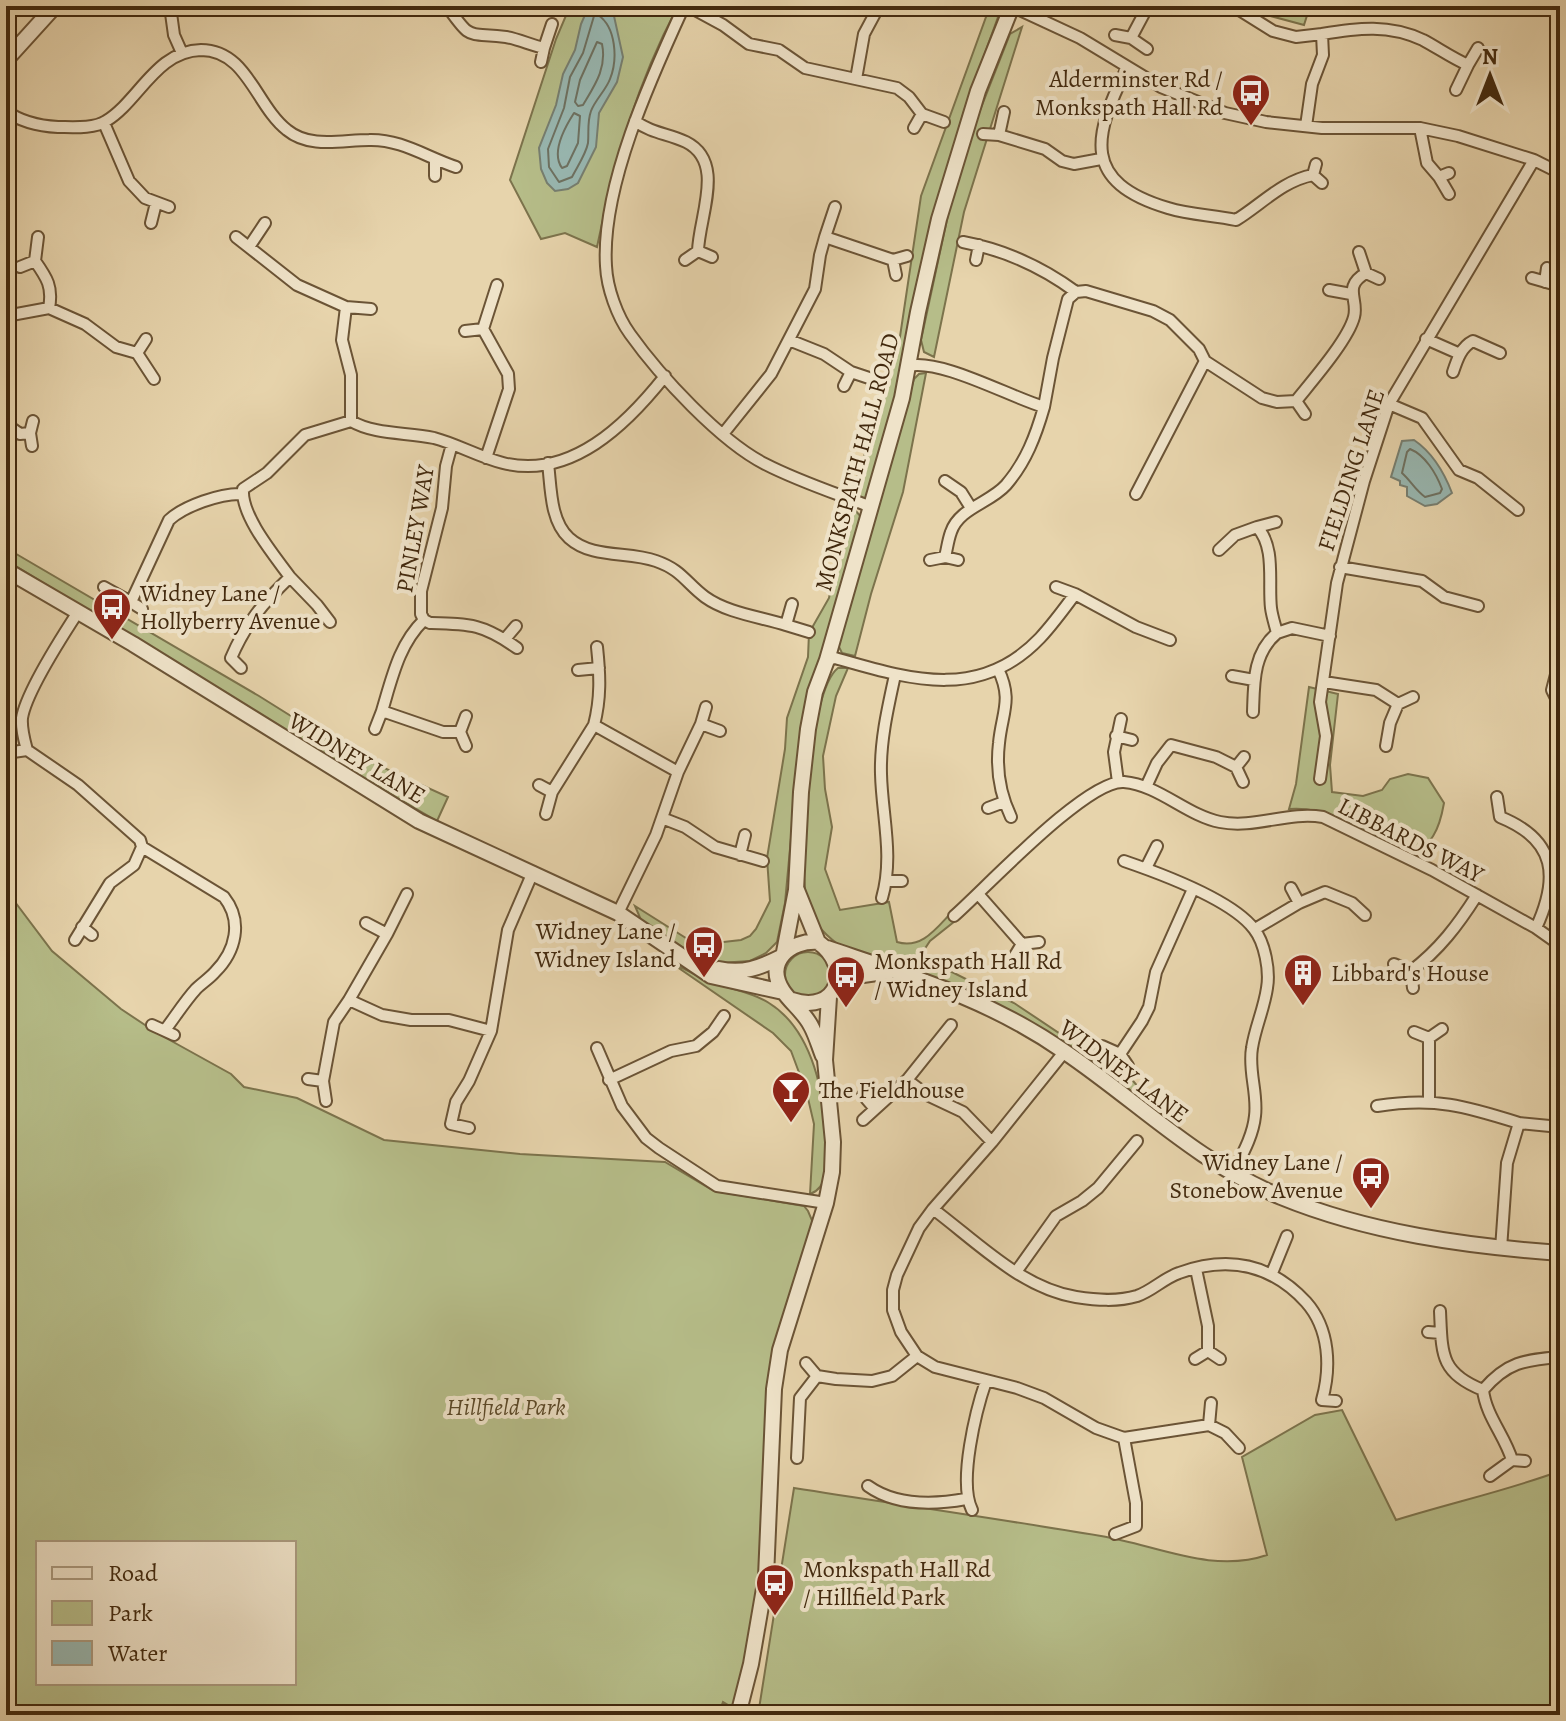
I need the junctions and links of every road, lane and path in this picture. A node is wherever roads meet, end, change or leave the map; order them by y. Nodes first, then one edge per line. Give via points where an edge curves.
1 (55, 6) edge
2 (170, 6) edge
3 (447, 6) edge
4 (686, 6) edge
5 (879, 6) edge
6 (1012, 6) edge
7 (1148, 6) edge
8 (1233, 6) edge
9 (552, 24) dead end
10 (1322, 34) junction
11 (1115, 35) dead end
12 (1131, 38) junction
13 (544, 48) junction
14 (1478, 48) dead end
15 (1147, 49) dead end
16 (182, 53) junction
17 (6, 60) edge
18 (541, 62) dead end
19 (1468, 65) junction
20 (1127, 68) junction
21 (856, 79) junction
22 (1456, 90) dead end
23 (6, 111) edge
24 (1004, 112) dead end
25 (922, 114) junction
26 (635, 121) junction
27 (944, 122) dead end
28 (104, 123) junction
29 (1306, 126) junction
30 (914, 128) dead end
31 (1420, 128) junction
32 (983, 134) dead end
33 (999, 135) junction
34 (1101, 159) junction
35 (435, 160) junction
36 (1534, 160) junction
37 (456, 167) dead end
38 (1560, 173) edge
39 (435, 176) dead end
40 (1322, 183) dead end
41 (1449, 194) dead end
42 (156, 203) junction
43 (169, 207) dead end
44 (835, 207) dead end
45 (151, 223) dead end
46 (265, 223) dead end
47 (38, 237) dead end
48 (236, 237) dead end
49 (825, 237) junction
50 (963, 242) dead end
51 (979, 245) junction
52 (249, 247) junction
53 (698, 251) junction
54 (1359, 252) dead end
55 (907, 256) dead end
56 (712, 257) dead end
57 (685, 260) dead end
58 (893, 260) junction
59 (976, 260) dead end
60 (35, 261) junction
61 (20, 267) dead end
62 (1547, 268) dead end
63 (1366, 273) junction
64 (896, 275) dead end
65 (1532, 278) dead end
66 (1379, 279) dead end
67 (1545, 282) junction
68 (497, 285) dead end
69 (1560, 286) edge
70 (1329, 290) dead end
71 (1076, 292) junction
72 (1351, 294) junction
73 (346, 307) junction
74 (49, 308) junction
75 (371, 309) dead end
76 (6, 316) edge
77 (483, 329) junction
78 (465, 331) dead end
79 (146, 339) dead end
80 (1426, 339) junction
81 (789, 340) junction
82 (137, 353) junction
83 (1500, 353) dead end
84 (1460, 354) junction
85 (1205, 361) junction
86 (908, 366) junction
87 (851, 372) junction
88 (1453, 372) dead end
89 (665, 376) junction
90 (154, 379) dead end
91 (875, 380) dead end
92 (844, 386) dead end
93 (1296, 401) junction
94 (1389, 404) junction
95 (1044, 407) junction
96 (1305, 414) dead end
97 (33, 421) dead end
98 (351, 421) junction
99 (6, 424) edge
100 (30, 433) junction
101 (723, 434) junction
102 (452, 444) junction
103 (32, 446) dead end
104 (486, 458) junction
105 (548, 463) junction
106 (945, 481) dead end
107 (242, 494) junction
108 (1136, 494) dead end
109 (971, 508) junction
110 (1518, 510) dead end
111 (870, 511) junction
112 (1276, 522) dead end
113 (1257, 527) junction
114 (1219, 550) dead end
115 (945, 557) junction
116 (930, 560) dead end
117 (958, 560) dead end
118 (1340, 567) junction
119 (6, 570) edge
120 (290, 577) junction
121 (104, 587) dead end
122 (1056, 587) dead end
123 (1075, 594) junction
124 (131, 602) junction
125 (792, 604) dead end
126 (1478, 606) dead end
127 (142, 609) dead end
128 (78, 612) junction
129 (424, 620) junction
130 (330, 622) dead end
131 (786, 625) junction
132 (516, 626) dead end
133 (809, 632) dead end
134 (1277, 633) junction
135 (1330, 636) junction
136 (505, 639) junction
137 (1170, 640) dead end
138 (597, 647) dead end
139 (517, 648) dead end
140 (1560, 659) edge
141 (827, 660) junction
142 (241, 668) dead end
143 (599, 668) junction
144 (998, 669) junction
145 (578, 670) dead end
146 (895, 675) junction
147 (1232, 676) dead end
148 (1254, 680) junction
149 (1324, 682) junction
150 (1413, 697) dead end
151 (1398, 704) junction
152 (1560, 706) edge
153 (706, 707) dead end
154 (382, 711) junction
155 (1253, 712) dead end
156 (466, 716) dead end
157 (1121, 719) dead end
158 (701, 724) junction
159 (594, 725) junction
160 (375, 729) dead end
161 (720, 731) dead end
162 (460, 732) junction
163 (1116, 736) junction
164 (1132, 740) dead end
165 (466, 746) dead end
166 (1386, 746) dead end
167 (27, 750) junction
168 (1244, 757) dead end
169 (6, 761) edge
170 (1236, 767) junction
171 (678, 772) junction
172 (1320, 779) dead end
173 (1118, 782) junction
174 (1243, 782) dead end
175 (539, 785) dead end
176 (1146, 787) junction
177 (552, 792) junction
178 (1497, 797) dead end
179 (1004, 802) junction
180 (988, 808) dead end
181 (546, 814) dead end
182 (1011, 817) dead end
183 (662, 818) junction
184 (745, 835) dead end
185 (1157, 846) dead end
186 (142, 847) junction
187 (740, 855) junction
188 (763, 861) dead end
189 (1124, 861) dead end
190 (1146, 868) junction
191 (533, 872) junction
192 (887, 881) junction
193 (902, 881) dead end
194 (1291, 888) dead end
195 (1193, 889) junction
196 (796, 890) junction
197 (407, 894) dead end
198 (979, 895) junction
199 (1477, 895) junction
200 (882, 898) dead end
201 (1299, 903) junction
202 (618, 913) junction
203 (1365, 915) dead end
204 (954, 916) dead end
205 (366, 923) dead end
206 (82, 927) junction
207 (1536, 928) junction
208 (1255, 929) junction
209 (387, 934) junction
210 (92, 935) dead end
211 (75, 940) dead end
212 (1039, 942) dead end
213 (1022, 944) junction
214 (822, 945) junction
215 (1560, 945) edge
216 (782, 955) junction
217 (1014, 957) dead end
218 (695, 964) junction
219 (1394, 964) dead end
220 (895, 971) junction
221 (1411, 971) junction
222 (1413, 988) dead end
223 (832, 992) junction
224 (787, 996) junction
225 (349, 1000) junction
226 (724, 1016) dead end
227 (152, 1025) dead end
228 (951, 1025) dead end
229 (1442, 1029) dead end
230 (491, 1031) junction
231 (1414, 1032) dead end
232 (1429, 1038) junction
233 (1102, 1046) dead end
234 (597, 1048) dead end
235 (1065, 1051) junction
236 (1120, 1054) junction
237 (825, 1060) junction
238 (1128, 1066) dead end
239 (308, 1079) dead end
240 (609, 1080) junction
241 (907, 1080) junction
242 (323, 1081) junction
243 (863, 1095) dead end
244 (326, 1101) dead end
245 (1429, 1101) junction
246 (1377, 1106) dead end
247 (875, 1109) junction
248 (863, 1120) dead end
249 (1519, 1123) junction
250 (1560, 1127) edge
251 (469, 1128) dead end
252 (1137, 1141) dead end
253 (992, 1142) junction
254 (1233, 1173) junction
255 (826, 1203) junction
256 (933, 1209) junction
257 (1287, 1236) dead end
258 (1501, 1249) junction
259 (1560, 1253) edge
260 (1196, 1269) junction
261 (1016, 1272) junction
262 (1272, 1273) junction
263 (1440, 1311) dead end
264 (1428, 1332) dead end
265 (1441, 1333) junction
266 (1208, 1351) junction
267 (917, 1356) junction
268 (1560, 1357) edge
269 (1195, 1359) dead end
270 (1220, 1359) dead end
271 (806, 1363) dead end
272 (817, 1376) junction
273 (986, 1381) junction
274 (1483, 1390) junction
275 (1336, 1401) dead end
276 (1211, 1403) dead end
277 (1209, 1425) junction
278 (1124, 1438) junction
279 (1239, 1448) dead end
280 (797, 1458) dead end
281 (1512, 1460) junction
282 (1525, 1461) dead end
283 (1490, 1476) dead end
284 (868, 1486) dead end
285 (966, 1499) junction
286 (972, 1510) dead end
287 (1115, 1534) dead end
288 (738, 1715) edge

1 - 17 street
2 - 16 street
3 - 13 street via 469,33
4 - 21 street via 749,44 779,50 805,68
4 - 26 street
5 - 21 street via 864,34
6 - 20 street via 1080,38
6 - 86 street, MONKSPATH HALL ROAD via 978,91 939,219
7 - 12 street
8 - 10 street via 1273,31 1296,37
9 - 13 street
10 - 19 street via 1385,28
10 - 29 street via 1323,55
11 - 12 street
12 - 15 street
13 - 18 street
14 - 19 street
16 - 28 street
16 - 35 street via 210,51 233,60 287,130 305,139 397,142
19 - 22 street
20 - 29 street via 1225,113
20 - 34 street via 1111,102
21 - 25 street via 897,88
23 - 28 street via 50,126
24 - 33 street
25 - 27 street
25 - 30 street
26 - 53 street via 649,132 688,143 703,155 709,170
26 - 89 street via 613,197 606,269 629,333
28 - 42 street via 129,181
29 - 31 street
31 - 36 street
31 - 41 street via 1427,163 1444,175
32 - 33 street
33 - 34 street via 1074,164
34 - 40 street via 1108,173 1134,195 1239,225 1280,188 1314,169
35 - 37 street
35 - 39 street
36 - 38 street
36 - 80 street, FIELDING LANE
42 - 43 street
42 - 45 street
44 - 49 street
46 - 52 street
47 - 60 street
48 - 52 street
49 - 58 street
49 - 81 street via 815,289
50 - 51 street
51 - 59 street
51 - 71 street via 1011,254
52 - 73 street via 297,285
53 - 56 street
53 - 57 street
54 - 63 street
55 - 58 street
58 - 64 street
60 - 61 street
60 - 74 street via 52,291
62 - 67 street
63 - 66 street
63 - 72 street
65 - 67 street
67 - 69 street
68 - 77 street
70 - 72 street
71 - 85 street via 1132,303 1170,320
71 - 95 street via 1068,299
72 - 93 street via 1354,318
73 - 75 street
73 - 98 street via 342,340 351,375
74 - 76 street
74 - 82 street via 85,324 116,347
77 - 78 street
77 - 104 street via 508,374 509,389
79 - 82 street
80 - 84 street
80 - 94 street, FIELDING LANE
81 - 87 street
81 - 101 street via 771,374
82 - 90 street
83 - 84 street via 1473,341
84 - 88 street
85 - 93 street via 1262,398
85 - 108 street via 1140,471
86 - 95 street via 925,364
86 - 111 street, MONKSPATH HALL ROAD
87 - 91 street
87 - 92 street
89 - 101 street
89 - 105 street via 595,445
93 - 96 street
94 - 110 street via 1422,418 1459,470 1478,478
94 - 118 street, FIELDING LANE
95 - 109 street via 1029,452 1006,485
97 - 100 street
98 - 102 street
98 - 107 street via 298,440
99 - 100 street via 20,434
100 - 103 street
101 - 111 street via 762,463
102 - 104 street
102 - 129 street, PINLEY WAY via 421,591
104 - 105 street via 505,464
105 - 131 street via 556,518 578,545 653,560 684,575 704,597 720,605
106 - 109 street
107 - 120 street via 260,536
107 - 124 street via 194,505 169,520
109 - 115 street via 951,530
111 - 141 street, MONKSPATH HALL ROAD
112 - 113 street
113 - 114 street via 1235,535
113 - 134 street via 1269,556
115 - 116 street
115 - 117 street
118 - 126 street via 1422,581 1451,605
118 - 135 street, FIELDING LANE
119 - 128 street, WIDNEY LANE
120 - 130 street
120 - 142 street via 258,607 239,638 231,658
121 - 124 street
122 - 123 street
123 - 137 street
123 - 144 street via 1040,638
124 - 127 street
125 - 131 street
128 - 167 street via 22,716
128 - 191 street, WIDNEY LANE via 385,802
129 - 136 street via 484,628
129 - 154 street via 410,634 398,660
131 - 133 street
132 - 136 street
134 - 135 street via 1292,628
134 - 148 street via 1264,644
135 - 149 street, FIELDING LANE
136 - 139 street
138 - 143 street
140 - 152 street via 1552,690
141 - 146 street
141 - 196 street, MONKSPATH HALL ROAD via 815,692 804,757
143 - 145 street
143 - 159 street
144 - 146 street via 942,682
144 - 179 street via 1008,697 999,743
146 - 192 street via 882,744
147 - 148 street
148 - 155 street
149 - 151 street via 1376,690
149 - 172 street, FIELDING LANE via 1320,702 1326,736
150 - 151 street
151 - 166 street
153 - 158 street
154 - 160 street
154 - 162 street via 443,732
156 - 162 street
157 - 163 street
158 - 161 street
158 - 171 street
159 - 171 street
159 - 177 street
162 - 165 street
163 - 164 street
163 - 173 street
167 - 169 street via 13,752
167 - 186 street via 78,785
168 - 170 street
170 - 174 street
170 - 176 street via 1171,745
171 - 183 street
173 - 176 street, LIBBARDS WAY
173 - 198 street via 1079,803
175 - 177 street
176 - 199 street, LIBBARDS WAY via 1202,817 1223,822 1323,817
177 - 181 street
178 - 207 street via 1497,821 1519,827 1550,864 1548,901
179 - 180 street
179 - 182 street
183 - 187 street
183 - 202 street
184 - 187 street
185 - 190 street
186 - 206 street via 134,865 110,883
186 - 227 street via 224,897 236,919 231,951 196,989 170,1033
187 - 188 street
189 - 190 street
190 - 195 street
191 - 202 street, WIDNEY LANE
191 - 230 street via 508,930
192 - 193 street
192 - 200 street
194 - 201 street
195 - 208 street via 1219,900
195 - 236 street via 1156,972 1145,1014
196 - 214 street, MONKSPATH HALL ROAD
196 - 216 street, MONKSPATH HALL ROAD
197 - 209 street
198 - 204 street
198 - 213 street
199 - 207 street, LIBBARDS WAY
199 - 221 street via 1443,944
201 - 203 street via 1331,892
201 - 208 street
202 - 218 street, WIDNEY LANE
205 - 209 street
206 - 210 street
206 - 211 street
207 - 215 street, LIBBARDS WAY
208 - 254 street via 1268,971 1252,1050 1256,1114
209 - 225 street
212 - 213 street
213 - 217 street
214 - 216 street via 800,943
214 - 220 street, WIDNEY LANE
214 - 223 street via 837,967
216 - 218 street, WIDNEY LANE via 756,970 735,972
216 - 224 street via 778,975
218 - 224 street, WIDNEY LANE via 711,976
219 - 221 street
220 - 223 street, WIDNEY LANE via 856,976
220 - 235 street, WIDNEY LANE via 985,1005
221 - 222 street
223 - 224 street via 811,1004
223 - 237 street
224 - 237 street via 810,1024
225 - 230 street via 382,1015 449,1020
225 - 242 street via 334,1022
226 - 240 street via 696,1046 671,1051
228 - 241 street
229 - 232 street
230 - 251 street via 447,1124
231 - 232 street
232 - 245 street
233 - 236 street
234 - 240 street
235 - 253 street
235 - 254 street, WIDNEY LANE via 1183,1143
236 - 238 street
237 - 255 street via 833,1142
239 - 242 street
240 - 255 street via 646,1138 717,1186
241 - 247 street
241 - 253 street via 963,1112
242 - 244 street
243 - 247 street
245 - 246 street
245 - 249 street via 1455,1103
247 - 248 street
249 - 250 street
249 - 258 street via 1507,1163
252 - 261 street via 1098,1188 1056,1216
253 - 256 street
254 - 258 street, WIDNEY LANE via 1280,1196 1364,1224
255 - 288 street via 780,1350 766,1577
256 - 261 street
256 - 267 street via 908,1249 893,1290 893,1310
257 - 262 street
258 - 259 street, WIDNEY LANE
260 - 261 street via 1137,1295 1105,1300 1046,1288
260 - 262 street via 1227,1263
260 - 266 street
262 - 275 street via 1296,1291 1320,1326 1328,1363 1327,1382 1317,1400
263 - 265 street
264 - 265 street
265 - 274 street via 1448,1366 1461,1382
266 - 269 street
266 - 270 street
267 - 272 street via 892,1376 872,1381
267 - 273 street via 935,1367
268 - 274 street via 1506,1367
271 - 272 street
272 - 280 street via 800,1398
273 - 278 street via 1044,1398
273 - 285 street via 970,1446
274 - 281 street
276 - 277 street
277 - 278 street
277 - 279 street
278 - 287 street via 1136,1526
281 - 282 street
281 - 283 street
284 - 285 street via 884,1497 910,1501
285 - 286 street

